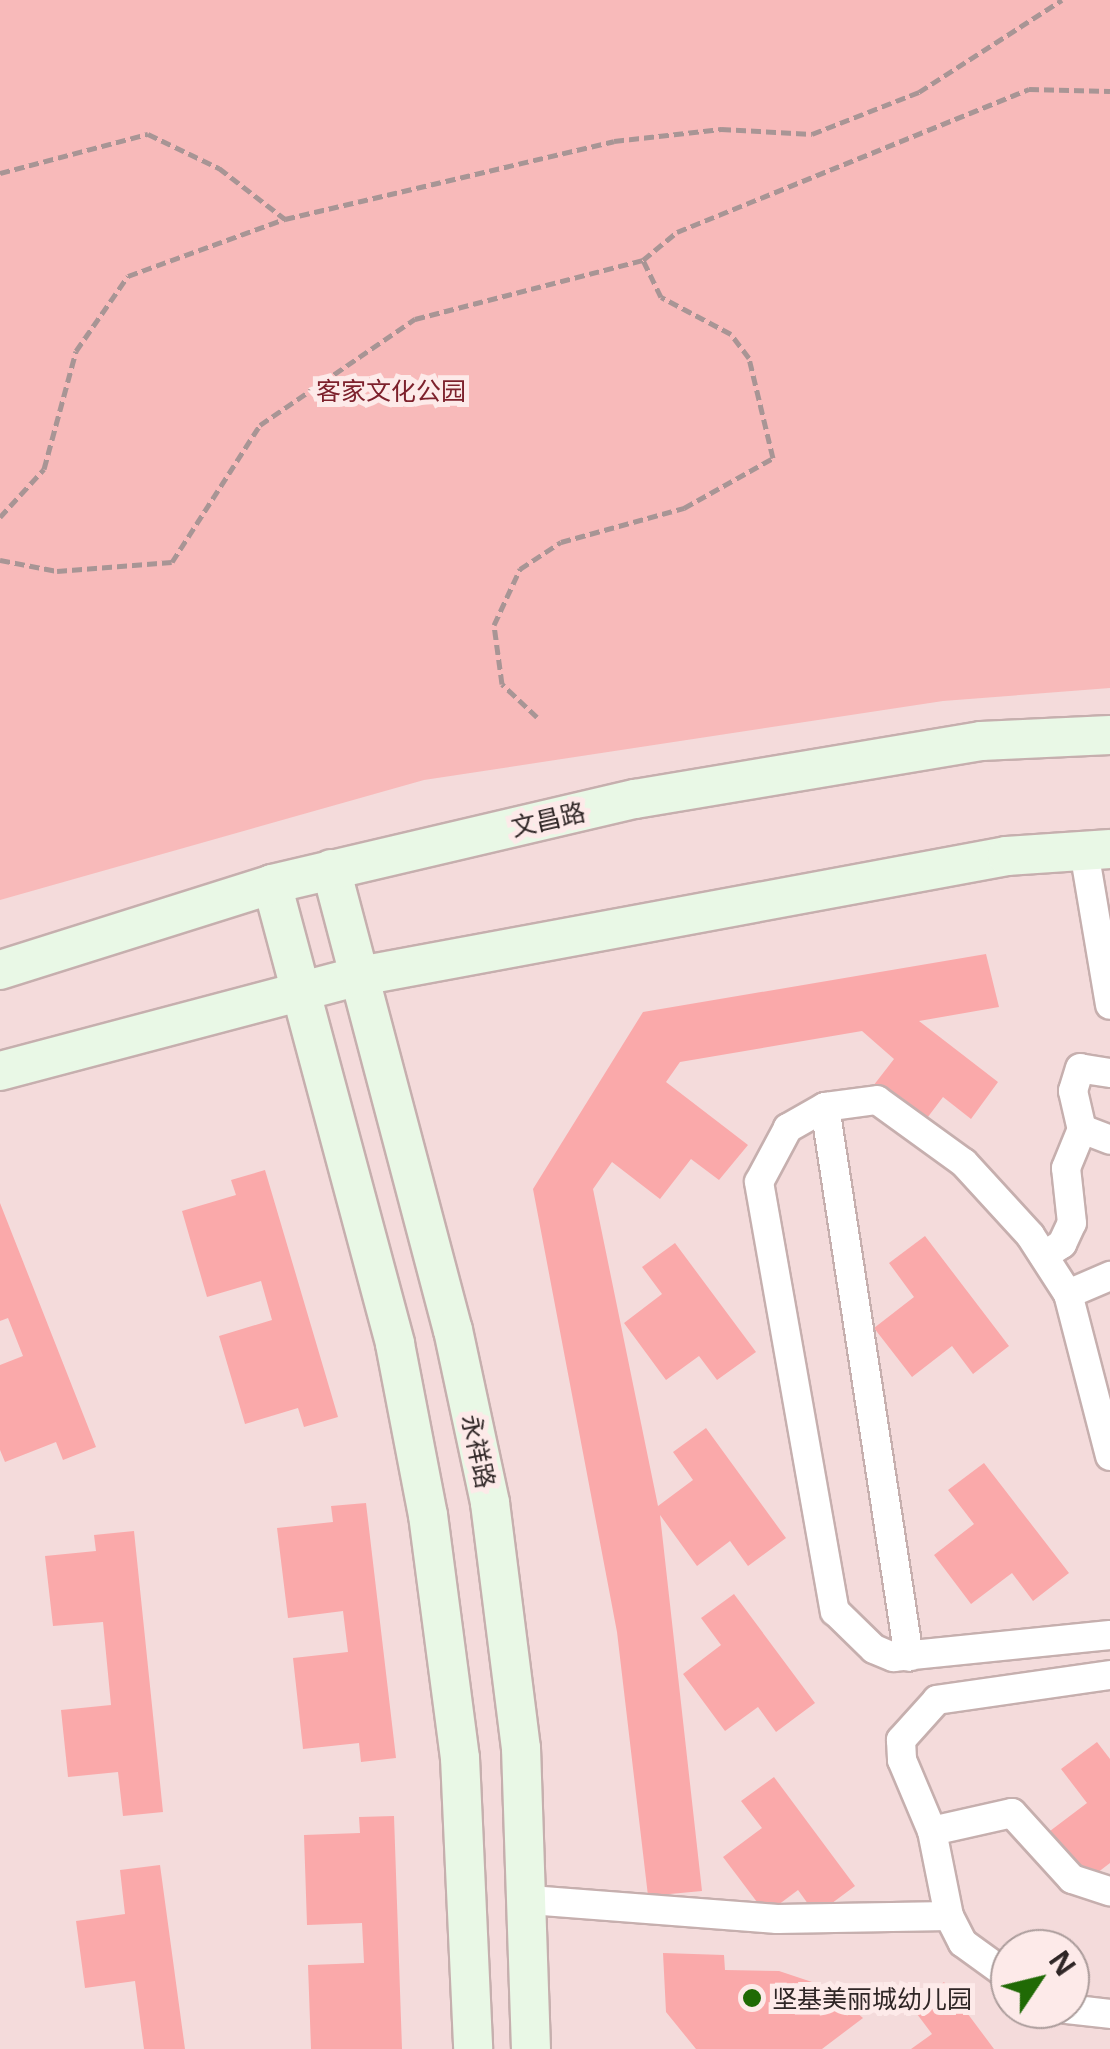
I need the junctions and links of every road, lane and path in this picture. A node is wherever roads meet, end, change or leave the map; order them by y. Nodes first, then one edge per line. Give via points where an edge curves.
1 (1062, 0) edge
2 (1110, 91) edge
3 (0, 173) edge
4 (285, 219) junction
5 (643, 260) junction
6 (0, 517) edge
7 (0, 560) edge
8 (537, 717) dead end
9 (1110, 735) edge
10 (1097, 850) edge
11 (332, 869) junction
12 (272, 884) junction
13 (0, 970) edge
14 (360, 976) junction
15 (300, 989) junction
16 (1110, 1005) edge
17 (0, 1071) edge
18 (1110, 1073) edge
19 (824, 1107) junction
20 (1082, 1129) junction
21 (1110, 1140) edge
22 (1044, 1256) junction
23 (1110, 1276) edge
24 (1068, 1294) junction
25 (1110, 1456) edge
26 (1110, 1636) edge
27 (909, 1657) junction
28 (1110, 1675) edge
29 (932, 1830) junction
30 (1110, 1891) edge
31 (530, 1900) junction
32 (949, 1916) junction
33 (990, 1963) edge
34 (472, 2049) edge
35 (531, 2049) edge

1 - 4 path via 919,92 812,134 721,129 614,141
2 - 5 path via 1028,90 678,232
3 - 4 path via 148,134 219,168
4 - 6 path via 128,276 76,351 44,469
5 - 7 path via 416,319 260,425 172,562 57,571
5 - 8 path via 661,297 731,334 749,358 773,458 684,508 561,542 520,569 494,626 502,684
9 - 11 street, 文昌路 via 982,741 635,798
10 - 14 street via 1007,856
10 - 16 street
11 - 12 street, 文昌路
11 - 14 street, 永祥路
12 - 13 street, 文昌路
12 - 15 street
14 - 15 street
14 - 31 street, 永祥路 via 453,1330 490,1503 520,1730
15 - 17 street
15 - 34 street via 395,1344 428,1515 460,1758
18 - 20 street via 1080,1068 1073,1091
19 - 22 street via 877,1100 908,1116 964,1163
19 - 27 street
19 - 27 street via 788,1128 774,1146 759,1182 761,1202 835,1611 874,1649
20 - 21 street
20 - 22 street via 1066,1168 1072,1223 1062,1244
22 - 24 street
23 - 24 street
24 - 25 street
26 - 27 street
28 - 29 street via 938,1700 916,1717 900,1740 902,1760
29 - 30 street via 1012,1813 1072,1879
29 - 32 street
31 - 32 street via 778,1919
31 - 35 street, 永祥路
32 - 33 street via 963,1942

